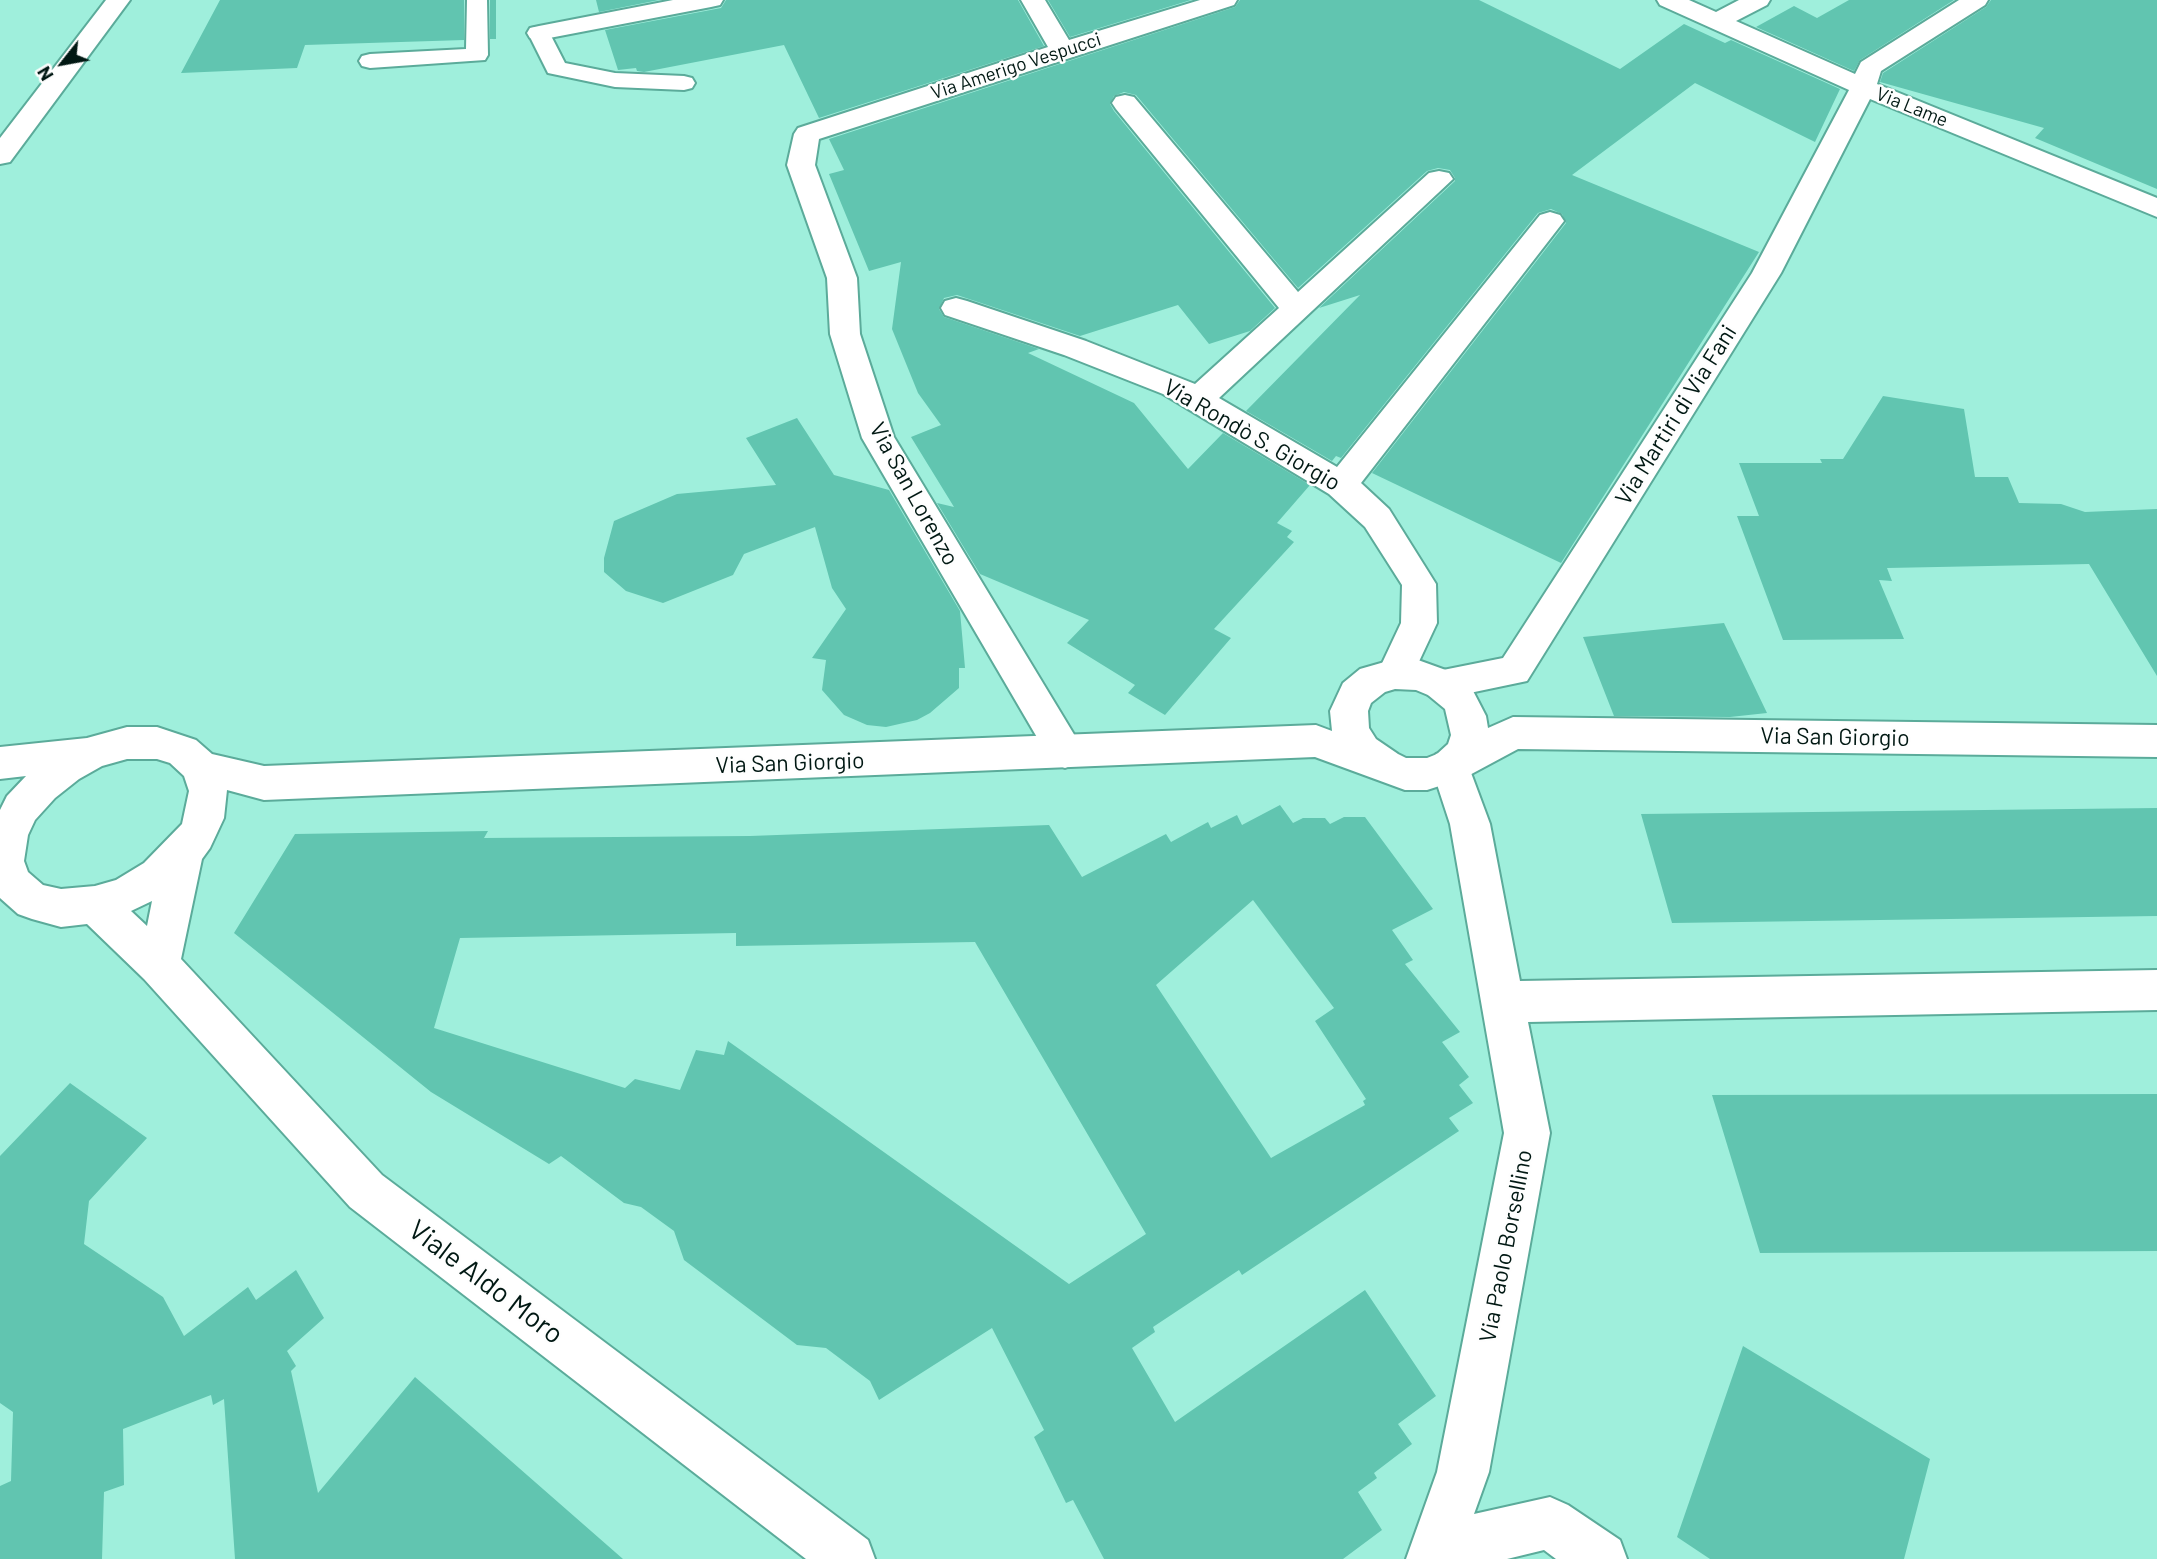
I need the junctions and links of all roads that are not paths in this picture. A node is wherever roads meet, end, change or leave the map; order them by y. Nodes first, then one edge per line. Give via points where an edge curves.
1 (118, 0) edge
2 (477, 0) edge
3 (711, 0) edge
4 (1032, 0) edge
5 (1225, 0) edge
6 (1669, 0) edge
7 (1758, 0) edge
8 (1976, 0) edge
9 (1717, 21) junction
10 (539, 33) joint
11 (1063, 50) junction
12 (370, 61) dead end
13 (684, 83) dead end
14 (1863, 87) junction
15 (1125, 103) dead end
16 (807, 134) joint
17 (0, 156) edge
18 (1438, 179) dead end
19 (2157, 208) edge
20 (1550, 221) dead end
21 (956, 308) dead end
22 (1296, 309) junction
23 (1197, 400) junction
24 (1341, 485) junction
25 (1395, 674) junction
26 (1449, 691) junction
27 (1356, 694) junction
28 (1513, 733) junction
29 (1316, 741) junction
30 (2157, 741) edge
31 (93, 752) junction
32 (1065, 752) junction
33 (0, 763) edge
34 (1384, 766) junction
35 (1450, 766) junction
36 (201, 767) junction
37 (264, 783) junction
38 (204, 818) junction
39 (4, 832) edge
40 (183, 852) junction
41 (95, 905) junction
42 (159, 965) junction
43 (2157, 989) edge
44 (1502, 1002) junction
45 (1435, 1554) edge
46 (849, 1559) edge
47 (1601, 1559) edge

1 - 17 street
2 - 12 lane via 477,55
3 - 10 street
4 - 11 street
5 - 11 street, Via Amerigo Vespucci
6 - 9 street, Via Lame
7 - 9 street
8 - 14 street, Via Martiri di Via Fani via 1870,67
9 - 14 street, Via Lame
10 - 13 lane via 556,68 615,80
11 - 16 street, Via Amerigo Vespucci
14 - 19 street, Via Lame
14 - 26 street, Via Martiri di Via Fani via 1766,273 1514,671
15 - 22 street
16 - 32 street, Via San Lorenzo via 801,165 842,278 845,334 878,438
18 - 22 street
20 - 24 street
21 - 23 street, Via Rondò S. Giorgio via 1174,386
22 - 23 street
23 - 24 street, Via Rondò S. Giorgio
24 - 25 street, Via Rondò S. Giorgio via 1377,518 1419,584 1419,623
25 - 26 street via 1418,675
25 - 27 street via 1373,680
26 - 28 street
26 - 35 street via 1467,716 1470,735 1463,754
27 - 29 street
27 - 34 street, Via San Giorgio via 1349,711 1351,731 1363,750
28 - 30 street, Via San Giorgio
28 - 35 street, Via San Giorgio
29 - 32 street, Via San Giorgio
29 - 34 street, Via San Giorgio
31 - 33 street
31 - 36 street via 127,743 158,743 183,751
31 - 39 street via 41,786
32 - 37 street, Via San Giorgio
34 - 35 street, Via San Giorgio via 1405,774 1427,774
35 - 44 street, Via Paolo Borsellino via 1470,824
36 - 37 street, Via San Giorgio
36 - 38 street via 208,791
37 - 38 street, Via San Giorgio
38 - 40 street
39 - 41 street via 4,861 13,884 32,901 61,908
40 - 41 street via 159,876 128,894
40 - 42 street
41 - 42 street, Viale Aldo Moro
42 - 46 street, Viale Aldo Moro via 366,1191
43 - 44 street
44 - 45 street, Via Paolo Borsellino via 1527,1133 1463,1472
45 - 47 street via 1550,1523

